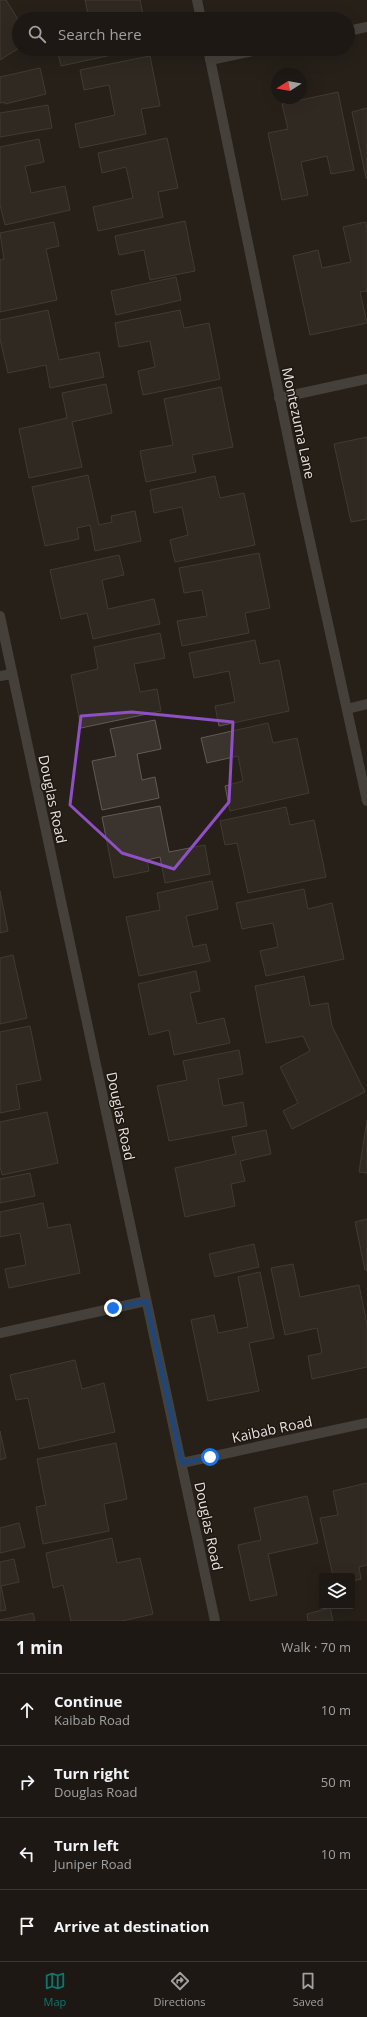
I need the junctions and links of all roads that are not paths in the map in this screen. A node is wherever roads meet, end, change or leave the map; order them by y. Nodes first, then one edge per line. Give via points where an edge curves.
1 (198, 0) edge
2 (200, 12) edge
3 (367, 27) edge
4 (355, 30) edge
5 (209, 56) edge
6 (229, 56) edge
7 (210, 60) junction
8 (367, 379) edge
9 (279, 398) junction
10 (0, 616) edge
11 (12, 674) junction
12 (0, 676) edge
13 (367, 704) edge
14 (347, 709) junction
15 (367, 802) edge
16 (146, 1301) junction
17 (0, 1333) edge
18 (367, 1423) edge
19 (182, 1463) junction
20 (215, 1621) edge

1 - 2 street
3 - 4 street
5 - 7 street, Montezuma Lane
6 - 7 street
7 - 9 street, Montezuma Lane
8 - 9 street
9 - 14 street, Montezuma Lane
10 - 11 street, Douglas Road
11 - 12 street
11 - 16 street, Douglas Road
13 - 14 street
14 - 15 street, Montezuma Lane
16 - 17 street
16 - 19 street, Douglas Road
18 - 19 street, Kaibab Road
19 - 20 street, Douglas Road

